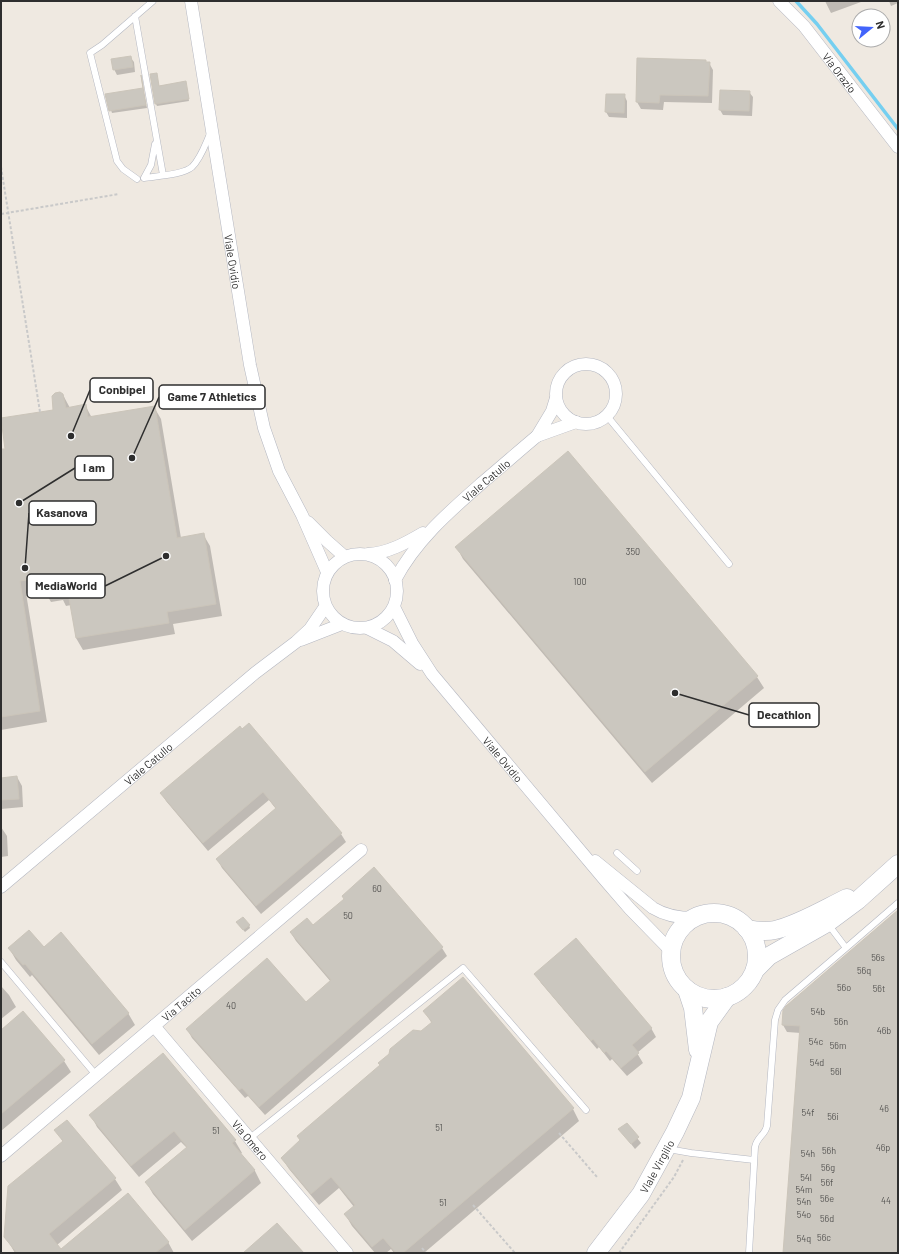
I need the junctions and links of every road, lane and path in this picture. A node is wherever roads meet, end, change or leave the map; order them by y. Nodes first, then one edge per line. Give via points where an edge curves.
1 (153, 1) edge
2 (191, 1) edge
3 (779, 1) edge
4 (135, 16) junction
5 (212, 129) junction
6 (156, 139) junction
7 (898, 146) edge
8 (1, 167) edge
9 (163, 175) junction
10 (137, 179) dead end
11 (119, 194) dead end
12 (8, 212) junction
13 (1, 214) edge
14 (556, 398) junction
15 (40, 412) dead end
16 (607, 416) junction
17 (576, 422) junction
18 (537, 436) junction
19 (302, 515) junction
20 (436, 525) junction
21 (368, 554) junction
22 (344, 556) junction
23 (729, 564) dead end
24 (327, 572) junction
25 (395, 580) junction
26 (325, 607) junction
27 (394, 607) junction
28 (342, 624) junction
29 (368, 628) junction
30 (296, 642) junction
31 (432, 674) junction
32 (574, 844) junction
33 (361, 850) dead end
34 (616, 853) dead end
35 (898, 864) edge
36 (636, 871) dead end
37 (874, 884) junction
38 (1, 887) edge
39 (898, 903) edge
40 (694, 918) junction
41 (827, 923) junction
42 (748, 929) junction
43 (846, 948) junction
44 (671, 951) junction
45 (1, 962) edge
46 (755, 970) junction
47 (687, 990) junction
48 (727, 997) junction
49 (154, 1026) junction
50 (698, 1069) junction
51 (96, 1075) junction
52 (586, 1110) dead end
53 (559, 1133) dead end
54 (250, 1138) junction
55 (667, 1148) junction
56 (686, 1152) junction
57 (1, 1156) edge
58 (754, 1160) junction
59 (597, 1177) dead end
60 (473, 1205) dead end
61 (422, 1248) dead end
62 (347, 1253) edge
63 (426, 1253) edge
64 (515, 1253) edge
65 (596, 1253) edge
66 (619, 1253) edge
67 (749, 1253) edge

1 - 4 lane
2 - 5 street, Viale Ovidio
3 - 7 street, Via Orazio via 804,26
4 - 6 lane
4 - 10 lane via 90,53 117,162
5 - 9 lane via 204,150 191,168
5 - 19 street, Viale Ovidio via 250,365 264,428 279,471
6 - 9 lane
6 - 9 lane via 151,164 144,178
8 - 12 path
11 - 12 path
12 - 13 path
12 - 15 path
14 - 16 street, Viale Catullo via 558,383 567,370 581,364 596,366 609,374 616,388 615,403
14 - 17 street via 562,413
14 - 18 street, Viale Catullo via 552,411
16 - 17 street, Viale Catullo via 595,423
16 - 23 lane
17 - 18 street, Viale Catullo
18 - 20 street, Viale Catullo
19 - 22 street, Viale Ovidio
19 - 24 street, Viale Ovidio
20 - 21 street, Viale Catullo via 401,545 381,553
20 - 25 street, Viale Catullo via 415,547
21 - 22 street
21 - 25 street via 385,563
22 - 24 street
24 - 26 street via 322,595
25 - 27 street via 397,598
26 - 28 street via 332,617
26 - 30 street, Viale Catullo via 310,629
27 - 29 street via 378,624
27 - 31 street, Viale Ovidio via 412,643
28 - 29 street
28 - 30 street, Viale Catullo
29 - 31 street, Viale Ovidio via 393,641
30 - 38 street, Viale Catullo via 255,673
31 - 32 street, Viale Ovidio
32 - 40 street, Viale Ovidio via 661,913 678,918
32 - 44 street, Viale Ovidio via 630,909
33 - 49 street, Via Tacito
34 - 36 lane
35 - 37 street
37 - 41 street via 858,900
37 - 42 street via 776,930
39 - 43 lane
40 - 42 street via 722,914 732,917
40 - 44 street via 679,932
41 - 43 lane
41 - 46 street via 776,951
42 - 46 street via 756,949
43 - 58 lane via 785,1000 778,1010 775,1020 768,1126 756,1141
44 - 47 street via 674,972
45 - 51 lane
46 - 48 street via 744,987
47 - 48 street via 706,999
47 - 50 street, Viale Virgilio via 696,1028
48 - 50 street, Viale Virgilio via 709,1022
49 - 51 street, Via Tacito
49 - 54 street, Via Omero
50 - 55 street, Viale Virgilio via 687,1109
51 - 57 street, Via Tacito
52 - 54 lane via 463,968
53 - 59 path
54 - 62 street, Via Omero
55 - 56 lane
55 - 65 street, Viale Virgilio via 641,1194
56 - 58 lane
56 - 66 path via 674,1177
58 - 67 lane
60 - 64 path
61 - 63 path

